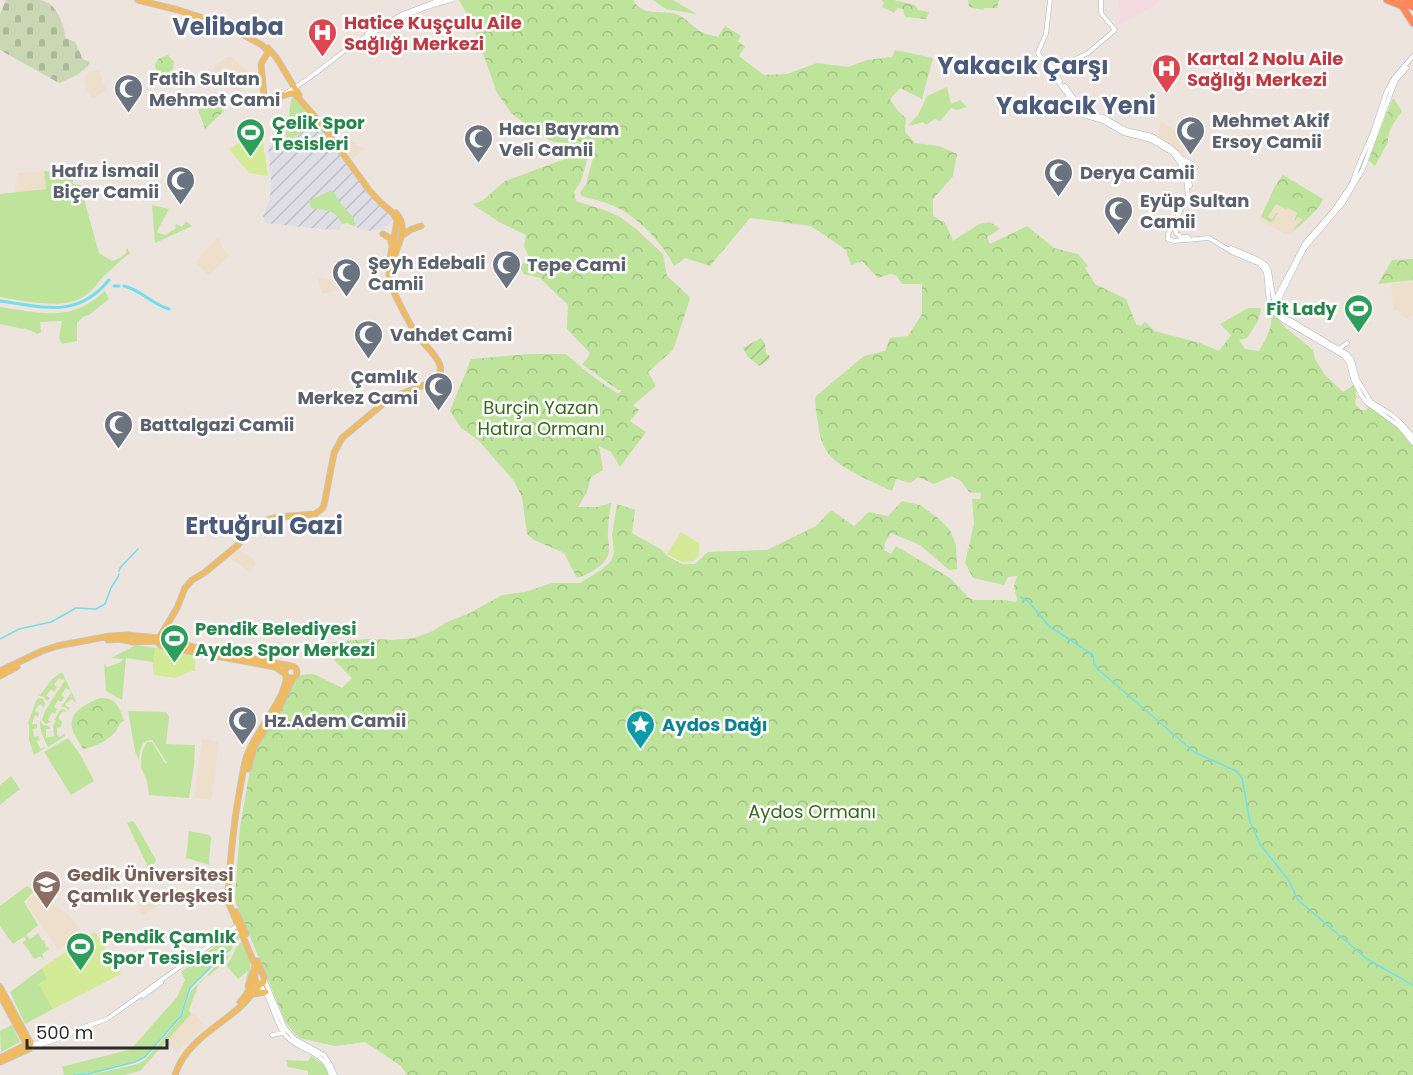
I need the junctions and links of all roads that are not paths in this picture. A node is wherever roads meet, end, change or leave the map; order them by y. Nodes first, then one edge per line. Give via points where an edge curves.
1 (138, 0) edge
2 (446, 0) edge
3 (1050, 0) edge
4 (1101, 0) edge
5 (1388, 0) edge
6 (1404, 0) edge
7 (1413, 4) edge
8 (1413, 12) edge
9 (1413, 21) edge
10 (227, 26) junction
11 (1413, 58) edge
12 (277, 59) junction
13 (263, 61) junction
14 (282, 68) junction
15 (1054, 73) junction
16 (286, 75) junction
17 (295, 88) junction
18 (288, 92) junction
19 (279, 97) junction
20 (1361, 159) junction
21 (1366, 162) junction
22 (1180, 163) junction
23 (1189, 165) junction
24 (1360, 169) junction
25 (1187, 174) junction
26 (400, 217) junction
27 (411, 228) junction
28 (399, 232) junction
29 (383, 234) dead end
30 (1176, 237) junction
31 (1168, 241) junction
32 (392, 250) junction
33 (1272, 285) junction
34 (1281, 288) junction
35 (1274, 301) junction
36 (1270, 304) junction
37 (1279, 308) junction
38 (1272, 310) junction
39 (1343, 351) junction
40 (438, 380) junction
41 (1413, 438) edge
42 (1413, 443) edge
43 (166, 628) junction
44 (146, 636) junction
45 (163, 642) junction
46 (178, 642) junction
47 (192, 647) junction
48 (201, 653) junction
49 (199, 660) dead end
50 (291, 666) junction
51 (0, 674) edge
52 (285, 675) junction
53 (293, 678) junction
54 (240, 927) junction
55 (255, 965) junction
56 (264, 978) junction
57 (257, 981) junction
58 (0, 987) edge
59 (266, 992) junction
60 (0, 995) edge
61 (249, 995) junction
62 (284, 1033) junction
63 (272, 1035) dead end
64 (29, 1044) junction
65 (0, 1058) edge
66 (0, 1062) edge
67 (174, 1075) edge
68 (333, 1075) edge

1 - 10 main road
2 - 14 main road via 386,23 301,81 292,80
2 - 17 main road via 361,40
3 - 15 main road via 1039,55
4 - 15 main road via 1101,13 1115,30 1088,53
5 - 7 highway
5 - 9 highway via 1402,6
6 - 7 highway
8 - 9 highway
10 - 12 main road via 265,45
10 - 13 main road via 264,47 268,52
11 - 20 main road via 1392,81
11 - 21 main road via 1396,80
12 - 13 main road via 269,56
12 - 14 main road
13 - 19 main road via 264,96 269,100
14 - 16 main road
15 - 22 main road via 1083,115 1151,140 1173,153
15 - 23 main road via 1082,111 1131,132 1156,132 1161,142
16 - 17 main road
16 - 18 main road
17 - 18 main road
17 - 26 main road via 369,186
18 - 19 main road
19 - 28 main road via 296,95 369,190 394,213
20 - 21 main road
20 - 24 main road
21 - 24 main road
22 - 23 main road
22 - 25 main road
23 - 25 main road
23 - 25 main road via 1196,168
24 - 34 main road via 1341,201 1302,249
24 - 37 main road via 1343,203 1304,249 1280,297
25 - 30 main road via 1190,197 1176,224
25 - 31 main road via 1187,198
26 - 27 main road
26 - 28 main road
27 - 28 main road
27 - 28 main road via 421,226
28 - 32 main road
28 - 40 main road via 392,282 417,332 438,357 442,369
29 - 32 main road via 391,239
30 - 31 main road
30 - 31 main road
30 - 33 main road via 1211,236 1257,259 1268,268
30 - 36 main road via 1209,238 1260,264 1266,272
32 - 40 main road via 391,285 417,335 437,359
33 - 34 main road via 1276,291
33 - 35 main road
34 - 35 main road
35 - 36 main road
35 - 37 main road
36 - 38 main road
37 - 38 main road
37 - 39 main road via 1285,317
38 - 39 main road via 1330,348
39 - 41 main road via 1352,360 1360,385 1371,402 1401,423
39 - 42 main road via 1367,403 1399,426
40 - 43 main road via 390,401 345,438 336,453 324,511 254,529 205,576 192,583
43 - 44 main road
43 - 45 main road
43 - 46 main road
44 - 45 main road
44 - 51 main road via 110,636 57,646
45 - 46 main road
45 - 48 main road
45 - 51 main road via 114,639 57,649
46 - 47 main road
47 - 48 main road
47 - 50 main road
48 - 49 main road
48 - 52 main road via 276,667
50 - 52 main road via 286,668
50 - 53 main road via 297,672
52 - 53 main road
52 - 54 main road via 286,685 246,758 240,788 228,896
53 - 54 main road via 255,745 246,777 232,887
54 - 55 main road
54 - 56 main road
54 - 64 main road via 109,1019
55 - 57 main road
55 - 61 main road via 248,984
56 - 57 main road via 263,983
56 - 68 main road via 285,1028 324,1055
57 - 59 main road
57 - 61 main road
58 - 64 main road
59 - 61 main road
59 - 62 main road
60 - 64 main road
61 - 67 main road via 240,1008 192,1045
62 - 63 main road
62 - 68 main road via 321,1058
64 - 65 main road
64 - 66 main road

